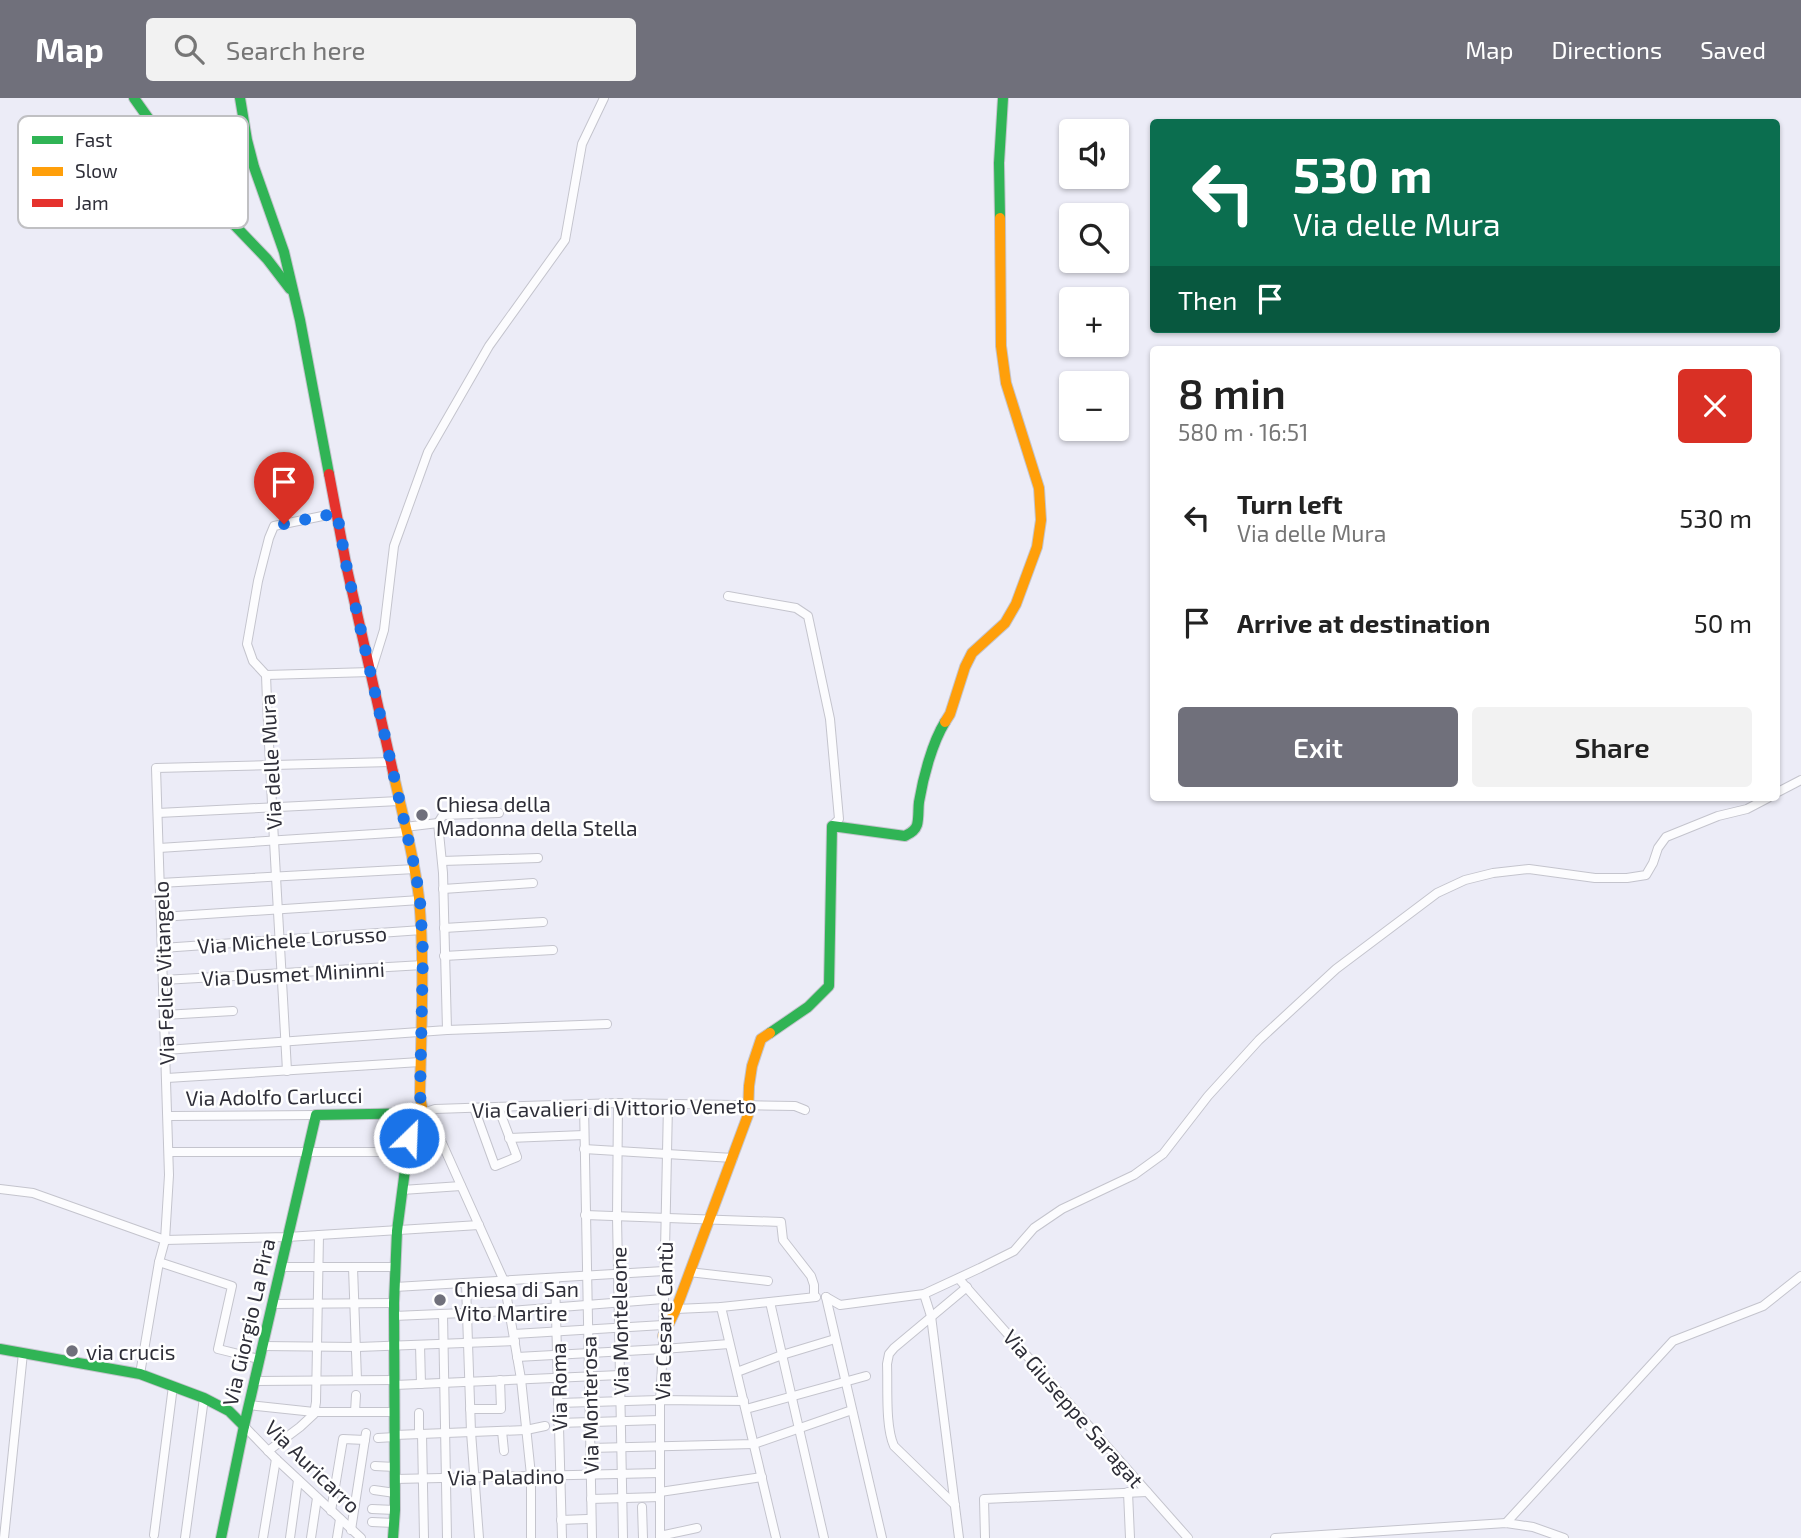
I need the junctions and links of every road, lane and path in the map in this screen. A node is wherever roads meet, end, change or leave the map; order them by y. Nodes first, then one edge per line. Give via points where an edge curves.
1 (134, 98) edge
2 (240, 98) edge
3 (604, 98) edge
4 (1003, 98) edge
5 (147, 116) edge
6 (243, 116) edge
7 (248, 144) edge
8 (237, 228) edge
9 (294, 294) junction
10 (337, 513) junction
11 (729, 596) dead end
12 (371, 672) junction
13 (266, 675) junction
14 (391, 762) junction
15 (269, 765) junction
16 (1801, 780) edge
17 (1780, 791) edge
18 (399, 801) junction
19 (1762, 801) edge
20 (272, 807) junction
21 (158, 813) junction
22 (499, 813) dead end
23 (438, 823) junction
24 (832, 826) junction
25 (406, 830) junction
26 (275, 841) junction
27 (159, 848) junction
28 (538, 858) dead end
29 (442, 861) junction
30 (415, 869) junction
31 (277, 876) junction
32 (160, 883) junction
33 (533, 884) dead end
34 (443, 889) junction
35 (420, 900) junction
36 (279, 908) junction
37 (161, 917) junction
38 (543, 922) dead end
39 (444, 928) junction
40 (422, 930) junction
41 (280, 940) junction
42 (162, 948) junction
43 (553, 950) dead end
44 (444, 956) junction
45 (423, 965) junction
46 (283, 973) junction
47 (163, 980) junction
48 (233, 1011) dead end
49 (164, 1016) junction
50 (607, 1024) dead end
51 (447, 1030) junction
52 (421, 1032) junction
53 (286, 1041) junction
54 (166, 1050) junction
55 (420, 1062) junction
56 (287, 1071) junction
57 (167, 1078) junction
58 (618, 1103) junction
59 (584, 1104) junction
60 (668, 1104) junction
61 (750, 1105) junction
62 (498, 1107) junction
63 (474, 1108) junction
64 (806, 1110) dead end
65 (423, 1112) junction
66 (316, 1115) junction
67 (168, 1116) junction
68 (584, 1135) junction
69 (509, 1138) junction
70 (584, 1149) junction
71 (307, 1151) junction
72 (618, 1151) junction
73 (169, 1152) junction
74 (406, 1152) junction
75 (667, 1154) junction
76 (733, 1158) junction
77 (461, 1186) junction
78 (0, 1189) edge
79 (402, 1191) junction
80 (585, 1215) junction
81 (617, 1216) junction
82 (665, 1218) junction
83 (709, 1219) junction
84 (479, 1225) junction
85 (397, 1231) junction
86 (319, 1235) junction
87 (287, 1237) junction
88 (165, 1240) junction
89 (159, 1262) junction
90 (318, 1267) junction
91 (353, 1267) junction
92 (396, 1267) junction
93 (281, 1268) junction
94 (664, 1271) junction
95 (690, 1272) junction
96 (618, 1274) junction
97 (586, 1276) junction
98 (1801, 1276) edge
99 (555, 1278) junction
100 (959, 1279) junction
101 (504, 1281) junction
102 (768, 1281) dead end
103 (466, 1284) junction
104 (395, 1287) junction
105 (967, 1287) junction
106 (924, 1294) junction
107 (814, 1297) junction
108 (825, 1297) junction
109 (663, 1299) junction
110 (770, 1302) junction
111 (355, 1303) junction
112 (394, 1303) junction
113 (619, 1303) junction
114 (273, 1304) junction
115 (318, 1304) junction
116 (587, 1306) junction
117 (721, 1307) junction
118 (557, 1308) junction
119 (676, 1309) junction
120 (510, 1311) junction
121 (467, 1313) junction
122 (443, 1314) junction
123 (394, 1316) junction
124 (931, 1316) junction
125 (620, 1328) junction
126 (587, 1330) junction
127 (663, 1331) junction
128 (557, 1332) junction
129 (515, 1338) junction
130 (835, 1339) junction
131 (467, 1343) junction
132 (444, 1344) junction
133 (729, 1344) junction
134 (420, 1345) junction
135 (262, 1346) junction
136 (394, 1346) junction
137 (317, 1347) junction
138 (356, 1347) junction
139 (0, 1349) edge
140 (663, 1349) junction
141 (620, 1351) junction
142 (23, 1353) junction
143 (588, 1353) junction
144 (557, 1355) junction
145 (782, 1355) junction
146 (517, 1357) junction
147 (259, 1359) junction
148 (737, 1372) junction
149 (140, 1374) junction
150 (620, 1375) junction
151 (589, 1376) junction
152 (866, 1376) dead end
153 (558, 1378) junction
154 (521, 1379) junction
155 (357, 1380) junction
156 (500, 1380) junction
157 (255, 1381) junction
158 (316, 1381) junction
159 (845, 1381) junction
160 (395, 1382) junction
161 (468, 1382) junction
162 (445, 1383) junction
163 (421, 1384) junction
164 (173, 1386) junction
165 (356, 1395) dead end
166 (792, 1396) junction
167 (204, 1398) junction
168 (660, 1400) junction
169 (589, 1402) junction
170 (621, 1402) junction
171 (558, 1403) junction
172 (248, 1405) junction
173 (745, 1405) junction
174 (470, 1409) junction
175 (852, 1410) junction
176 (314, 1412) junction
177 (355, 1412) junction
178 (395, 1412) junction
179 (419, 1413) dead end
180 (660, 1420) junction
181 (621, 1421) junction
182 (590, 1422) junction
183 (558, 1423) junction
184 (244, 1426) junction
185 (545, 1426) dead end
186 (799, 1428) junction
187 (526, 1430) junction
188 (502, 1431) junction
189 (471, 1432) junction
190 (446, 1433) junction
191 (421, 1434) junction
192 (395, 1436) junction
193 (378, 1438) dead end
194 (754, 1444) junction
195 (621, 1447) junction
196 (660, 1447) junction
197 (590, 1448) junction
198 (268, 1451) junction
199 (504, 1451) dead end
200 (276, 1459) junction
201 (375, 1466) dead end
202 (395, 1467) junction
203 (660, 1473) junction
204 (591, 1474) junction
205 (622, 1474) junction
206 (531, 1475) junction
207 (559, 1475) junction
208 (475, 1477) junction
209 (762, 1477) junction
210 (423, 1478) junction
211 (446, 1478) junction
212 (395, 1479) junction
213 (298, 1480) junction
214 (374, 1490) dead end
215 (1128, 1492) junction
216 (1147, 1492) junction
217 (395, 1493) junction
218 (660, 1494) junction
219 (317, 1498) junction
220 (622, 1498) junction
221 (592, 1499) junction
222 (955, 1505) junction
223 (642, 1507) dead end
224 (372, 1509) dead end
225 (395, 1510) junction
226 (331, 1511) junction
227 (340, 1519) junction
228 (587, 1519) dead end
229 (561, 1520) junction
230 (372, 1522) dead end
231 (394, 1523) junction
232 (1506, 1523) junction
233 (697, 1528) dead end
234 (351, 1530) junction
235 (154, 1535) dead end
236 (660, 1537) edge
237 (4, 1538) edge
238 (185, 1538) edge
239 (221, 1538) edge
240 (263, 1538) edge
241 (290, 1538) edge
242 (311, 1538) edge
243 (337, 1538) edge
244 (361, 1538) edge
245 (393, 1538) edge
246 (424, 1538) edge
247 (447, 1538) edge
248 (479, 1538) edge
249 (531, 1538) edge
250 (562, 1538) edge
251 (592, 1538) edge
252 (623, 1538) edge
253 (643, 1538) edge
254 (776, 1538) edge
255 (824, 1538) edge
256 (882, 1538) edge
257 (960, 1538) edge
258 (985, 1538) edge
259 (1130, 1538) edge
260 (1188, 1538) edge
261 (1275, 1538) edge
262 (1564, 1538) edge

1 - 5 street
2 - 6 street
3 - 12 street via 582,144 565,240 489,346 428,452 394,545 384,630
4 - 24 street via 999,163 1002,346 1006,383 1039,488 1037,547 1005,623 972,653 965,667 927,769 913,832 905,836
7 - 9 street
8 - 9 street
9 - 10 street
10 - 12 street
10 - 13 street, Via delle Mura via 274,526 247,644 253,661
11 - 24 street via 796,608 808,616 831,733 839,819
12 - 13 street
12 - 14 street
13 - 15 street, Via delle Mura
14 - 15 street
14 - 18 street
15 - 20 street, Via delle Mura
15 - 21 street, Via Felice Vitangelo via 156,768
16 - 17 street
18 - 20 street
18 - 25 street
19 - 100 street via 1666,837 1646,875 1595,878 1529,869 1465,880 1437,893 1336,969 1259,1040 1163,1154 1134,1175 1062,1209 1034,1228 1014,1251
20 - 21 street
20 - 26 street, Via delle Mura
21 - 27 street, Via Felice Vitangelo
22 - 23 street via 443,816
23 - 25 street
23 - 29 street
24 - 61 street via 829,986 808,1007 761,1039 752,1066
25 - 26 street
25 - 30 street
26 - 27 street
26 - 31 street, Via delle Mura
27 - 32 street, Via Felice Vitangelo
28 - 29 street
29 - 34 street
30 - 31 street
30 - 35 street
31 - 32 street
31 - 36 street, Via delle Mura
32 - 37 street, Via Felice Vitangelo
33 - 34 street
34 - 39 street
35 - 36 street
35 - 40 street
36 - 37 street
36 - 41 street, Via delle Mura
37 - 42 street, Via Felice Vitangelo
38 - 39 street
39 - 44 street
40 - 41 street, Via Michele Lorusso
40 - 45 street
41 - 42 street, Via Michele Lorusso
41 - 46 street, Via delle Mura
42 - 47 street, Via Felice Vitangelo
43 - 44 street
44 - 51 street
45 - 46 street, Via Dusmet Mininni
45 - 52 street
46 - 47 street, Via Dusmet Mininni
46 - 53 street, Via delle Mura
47 - 49 street, Via Felice Vitangelo
48 - 49 street
49 - 54 street, Via Felice Vitangelo
50 - 51 street
51 - 52 street
52 - 53 street
52 - 55 street
53 - 54 street
53 - 56 street, Via delle Mura
54 - 57 street, Via Felice Vitangelo
55 - 56 street
55 - 65 street
56 - 57 street
57 - 67 street, Via Felice Vitangelo
58 - 59 street, Via Cavalieri di Vittorio Veneto
58 - 60 street, Via Cavalieri di Vittorio Veneto
58 - 72 street, Via Monteleone
59 - 62 street, Via Cavalieri di Vittorio Veneto
59 - 68 street, Via Monterosa
60 - 61 street, Via Cavalieri di Vittorio Veneto
60 - 75 street, Via Cesare Cantù
61 - 64 street, Via Cavalieri di Vittorio Veneto
61 - 76 street
62 - 63 street, Via Cavalieri di Vittorio Veneto
62 - 69 street
63 - 65 street, Via Cavalieri di Vittorio Veneto
63 - 69 street via 495,1166 517,1157
65 - 66 street, Via Adolfo Carlucci
65 - 74 street via 411,1124
65 - 77 street via 433,1123
66 - 67 street, Via Adolfo Carlucci
66 - 71 street, Via Giorgio La Pira
67 - 73 street, Via Felice Vitangelo
68 - 69 street
68 - 70 street, Via Monterosa
70 - 72 street
70 - 80 street, Via Monterosa
71 - 73 street
71 - 74 street
71 - 87 street, Via Giorgio La Pira
72 - 75 street
72 - 81 street, Via Monteleone
73 - 88 street, Via Felice Vitangelo
74 - 79 street
75 - 76 street
75 - 82 street, Via Cesare Cantù
76 - 83 street
77 - 79 street
77 - 84 street
78 - 88 street via 33,1193
79 - 85 street
80 - 81 street
80 - 97 street, Via Monterosa
81 - 82 street
81 - 96 street, Via Monteleone
82 - 83 street
82 - 94 street, Via Cesare Cantù
83 - 95 street
83 - 107 street via 781,1222 783,1240 811,1276
84 - 85 street
84 - 101 street
85 - 86 street
85 - 92 street
86 - 87 street
86 - 90 street
87 - 88 street
87 - 93 street, Via Giorgio La Pira
88 - 89 street, Via Felice Vitangelo
89 - 147 street via 232,1286 218,1349
89 - 149 street, Via Felice Vitangelo
90 - 91 street
90 - 93 street
90 - 115 street
91 - 92 street
91 - 111 street
92 - 104 street
93 - 114 street, Via Giorgio La Pira
94 - 96 street
94 - 109 street, Via Cesare Cantù
95 - 102 street
95 - 119 street
96 - 97 street
96 - 113 street, Via Monteleone
97 - 99 street
97 - 116 street, Via Monterosa
98 - 232 street via 1763,1306 1673,1341
99 - 101 street
99 - 118 street, Via Roma
100 - 105 street, Via Giuseppe Saragat
100 - 106 street
101 - 103 street
101 - 120 street
103 - 104 street
103 - 121 street
104 - 112 street
105 - 124 street
105 - 216 street, Via Giuseppe Saragat
106 - 108 street via 840,1305
106 - 124 street
107 - 108 street
107 - 110 street
108 - 130 street
109 - 113 street
109 - 127 street, Via Cesare Cantù
110 - 117 street
110 - 145 street
111 - 112 street
111 - 115 street
111 - 138 street
112 - 123 street
113 - 116 street
113 - 125 street, Via Monteleone
114 - 115 street
114 - 135 street, Via Giorgio La Pira
115 - 137 street
116 - 118 street
116 - 126 street, Via Monterosa
117 - 119 street
117 - 133 street
118 - 120 street
118 - 128 street, Via Roma
119 - 127 street
120 - 121 street
120 - 129 street
121 - 122 street
121 - 131 street
122 - 123 street
122 - 132 street
123 - 136 street
124 - 222 street
124 - 222 street via 889,1354 890,1439
125 - 126 street
125 - 127 street
125 - 141 street, Via Monteleone
126 - 128 street
126 - 143 street, Via Monterosa
127 - 140 street, Via Cesare Cantù
128 - 129 street
128 - 144 street, Via Roma
129 - 131 street
129 - 146 street
130 - 145 street
130 - 159 street
131 - 132 street
131 - 161 street
132 - 134 street
132 - 162 street
133 - 140 street
133 - 148 street
134 - 136 street
134 - 163 street
135 - 137 street
135 - 147 street, Via Giorgio La Pira
136 - 138 street
136 - 160 street
137 - 138 street
137 - 158 street
138 - 155 street
139 - 142 street, Via Auricarro
140 - 141 street
140 - 168 street, Via Cesare Cantù
141 - 143 street
141 - 150 street, Via Monteleone
142 - 149 street, Via Auricarro
142 - 237 street
143 - 144 street
143 - 151 street, Via Monterosa
144 - 146 street
144 - 153 street, Via Roma
145 - 148 street
145 - 166 street
146 - 154 street
147 - 157 street, Via Giorgio La Pira
148 - 173 street
149 - 164 street, Via Auricarro
150 - 151 street
150 - 170 street, Via Monteleone
151 - 153 street
151 - 169 street, Via Monterosa
152 - 159 street
153 - 154 street
153 - 171 street, Via Roma
154 - 156 street
154 - 187 street
155 - 158 street
155 - 160 street
156 - 161 street
156 - 174 street via 501,1409
157 - 158 street
157 - 172 street, Via Giorgio La Pira
158 - 176 street
159 - 166 street
159 - 175 street
160 - 163 street
160 - 178 street
161 - 162 street
161 - 174 street
162 - 163 street
162 - 190 street
164 - 167 street, Via Auricarro
164 - 235 street
165 - 177 street
166 - 173 street
166 - 186 street
167 - 184 street, Via Auricarro via 229,1411
167 - 238 street
168 - 170 street
168 - 173 street
168 - 180 street, Via Cesare Cantù
169 - 170 street
169 - 171 street
169 - 182 street, Via Monterosa
170 - 181 street, Via Monteleone
171 - 183 street, Via Roma
172 - 176 street
172 - 184 street, Via Giorgio La Pira
173 - 194 street
174 - 189 street
175 - 186 street
175 - 256 street
176 - 177 street
176 - 198 street
177 - 178 street
178 - 192 street
179 - 191 street
180 - 181 street
180 - 196 street, Via Cesare Cantù
181 - 182 street
181 - 195 street, Via Monteleone
182 - 183 street
182 - 197 street, Via Monterosa
183 - 207 street, Via Roma via 554,1452
184 - 198 street, Via Auricarro
184 - 239 street, Via Giorgio La Pira
185 - 187 street
186 - 194 street
186 - 255 street
187 - 188 street
187 - 206 street
188 - 189 street
188 - 199 street
189 - 190 street
189 - 208 street
190 - 191 street
190 - 211 street
191 - 192 street
191 - 210 street
192 - 193 street
192 - 202 street
194 - 196 street
194 - 209 street
195 - 196 street
195 - 197 street
195 - 205 street, Via Monteleone
196 - 203 street, Via Cesare Cantù
197 - 204 street, Via Monterosa
198 - 200 street, Via Auricarro
200 - 213 street, Via Auricarro
200 - 240 street
201 - 202 street
202 - 212 street
203 - 205 street, Via Paladino
203 - 218 street, Via Cesare Cantù
204 - 205 street, Via Paladino
204 - 207 street, Via Paladino
204 - 221 street, Via Monterosa
205 - 220 street, Via Monteleone
206 - 207 street, Via Paladino
206 - 208 street, Via Paladino
206 - 249 street
207 - 229 street, Via Roma
208 - 211 street, Via Paladino
208 - 248 street
209 - 218 street
209 - 254 street
210 - 211 street, Via Paladino
210 - 212 street, Via Paladino
210 - 246 street
211 - 247 street
212 - 217 street
213 - 219 street, Via Auricarro
213 - 241 street
214 - 217 street
215 - 216 street
215 - 258 street via 984,1499
215 - 259 street
216 - 260 street, Via Giuseppe Saragat
217 - 225 street
218 - 220 street
218 - 236 street, Via Cesare Cantù
219 - 226 street, Via Auricarro
219 - 242 street
220 - 221 street
220 - 252 street, Via Monteleone
221 - 251 street, Via Monterosa
222 - 257 street
223 - 253 street
224 - 225 street
225 - 231 street
226 - 227 street, Via Auricarro
226 - 234 street via 343,1439 365,1437
227 - 234 street, Via Auricarro
227 - 243 street
228 - 229 street
229 - 250 street, Via Roma
230 - 231 street
231 - 245 street
232 - 261 street
232 - 262 street
233 - 236 street
234 - 244 street, Via Auricarro

